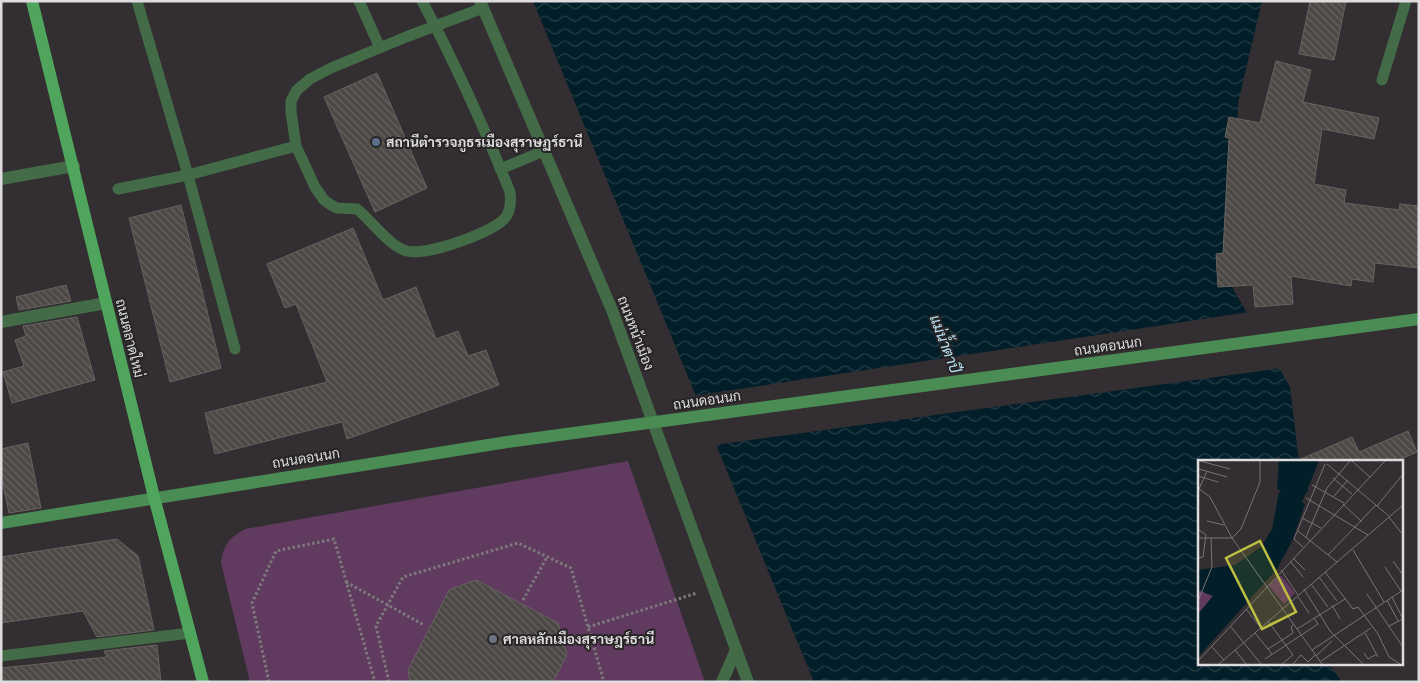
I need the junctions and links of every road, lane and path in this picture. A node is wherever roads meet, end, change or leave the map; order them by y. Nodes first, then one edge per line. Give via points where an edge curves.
1 (32, 1) edge
2 (137, 1) edge
3 (359, 1) edge
4 (422, 1) edge
5 (1406, 1) edge
6 (482, 5) edge
7 (435, 25) junction
8 (380, 48) junction
9 (1382, 80) dead end
10 (296, 146) junction
11 (544, 150) junction
12 (74, 166) junction
13 (500, 168) junction
14 (188, 175) junction
15 (1, 179) edge
16 (118, 190) dead end
17 (106, 303) junction
18 (1419, 319) edge
19 (1, 322) edge
20 (235, 349) dead end
21 (154, 497) junction
22 (1, 523) edge
23 (547, 557) junction
24 (345, 582) junction
25 (714, 586) junction
26 (523, 600) dead end
27 (387, 606) junction
28 (424, 625) dead end
29 (588, 627) junction
30 (190, 633) junction
31 (736, 650) junction
32 (1, 656) edge
33 (203, 682) edge
34 (269, 682) edge
35 (375, 682) edge
36 (389, 682) edge
37 (604, 682) edge
38 (722, 682) edge
39 (748, 682) edge

1 - 12 main road, ถนนตลาดใหม่
2 - 14 lane
3 - 8 lane
4 - 7 lane
5 - 9 lane
6 - 7 lane
6 - 11 street, ถนนหน้าเมือง
7 - 8 lane
7 - 13 lane
8 - 10 lane via 310,79 298,90 291,101
10 - 13 lane via 324,200 337,208 357,209 396,246 406,251 428,251 499,224 511,202
10 - 14 lane
11 - 13 lane
11 - 25 street, ถนนหน้าเมือง via 612,310
12 - 15 street
12 - 17 main road, ถนนตลาดใหม่
14 - 16 lane
14 - 20 lane
17 - 19 street
17 - 21 main road, ถนนตลาดใหม่
18 - 21 main road, ถนนดอนนก via 507,442
21 - 22 main road, ถนนดอนนก
21 - 30 main road, ถนนตลาดใหม่
23 - 26 path
23 - 27 path via 518,544 403,577
23 - 29 path via 570,568
24 - 27 path
24 - 34 path via 334,538 276,551 252,603
24 - 35 path
25 - 29 path
25 - 31 street, ถนนหน้าเมือง
27 - 28 path
27 - 36 path via 376,626
29 - 37 path
30 - 32 lane
30 - 33 main road, ถนนตลาดใหม่
31 - 38 street
31 - 39 street, ถนนหน้าเมือง

